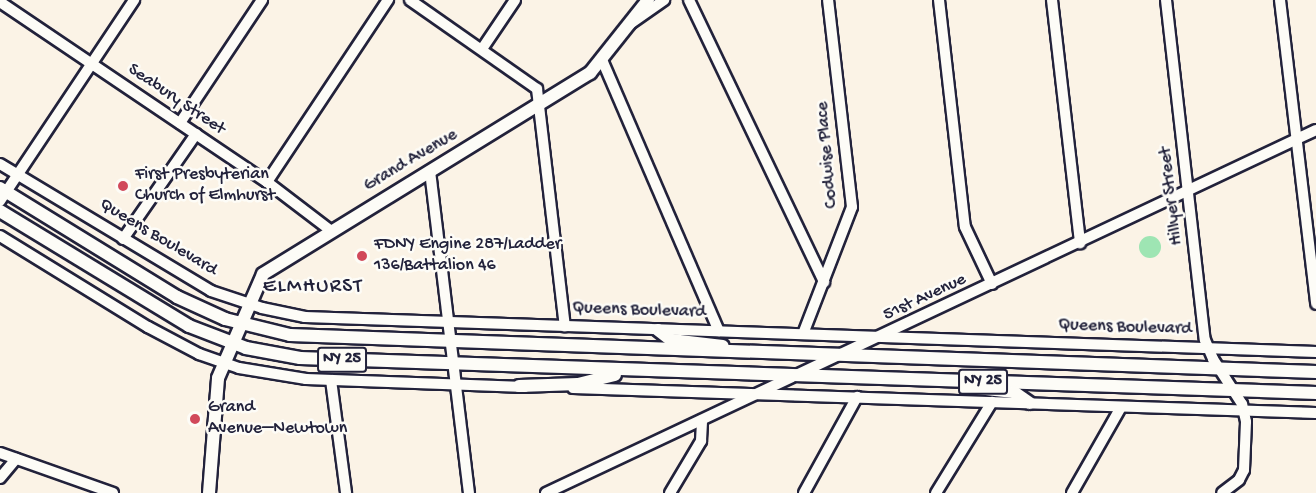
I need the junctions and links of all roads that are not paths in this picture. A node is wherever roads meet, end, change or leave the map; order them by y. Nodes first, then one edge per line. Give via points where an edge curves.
1 (134, 0) edge
2 (262, 0) edge
3 (388, 0) edge
4 (410, 0) edge
5 (515, 0) edge
6 (648, 0) edge
7 (664, 0) edge
8 (689, 0) edge
9 (828, 0) edge
10 (939, 0) edge
11 (1052, 0) edge
12 (1166, 0) edge
13 (1280, 0) edge
14 (1, 2) edge
15 (630, 25) junction
16 (482, 49) junction
17 (603, 62) junction
18 (92, 63) junction
19 (539, 105) junction
20 (180, 123) junction
21 (1316, 130) edge
22 (196, 134) junction
23 (1297, 140) junction
24 (0, 164) edge
25 (430, 171) junction
26 (18, 175) junction
27 (267, 182) junction
28 (1189, 191) junction
29 (2, 193) edge
30 (0, 211) edge
31 (330, 230) junction
32 (0, 236) edge
33 (123, 239) junction
34 (1080, 243) junction
35 (824, 282) junction
36 (992, 285) junction
37 (247, 304) junction
38 (1316, 304) edge
39 (239, 323) junction
40 (450, 323) junction
41 (565, 327) junction
42 (658, 330) junction
43 (719, 331) junction
44 (803, 334) junction
45 (880, 338) junction
46 (231, 343) junction
47 (451, 343) junction
48 (1208, 348) junction
49 (747, 352) junction
50 (1316, 352) edge
51 (838, 356) junction
52 (223, 363) junction
53 (454, 364) junction
54 (1219, 369) junction
55 (638, 370) junction
56 (1316, 372) edge
57 (798, 375) junction
58 (331, 380) junction
59 (941, 380) junction
60 (456, 384) junction
61 (519, 386) junction
62 (1231, 386) junction
63 (1316, 393) edge
64 (759, 394) junction
65 (857, 398) junction
66 (992, 402) junction
67 (1030, 404) junction
68 (1121, 407) junction
69 (1244, 411) junction
70 (1316, 413) edge
71 (702, 420) junction
72 (0, 453) edge
73 (16, 459) junction
74 (0, 478) edge
75 (206, 492) edge
76 (113, 493) edge
77 (346, 493) edge
78 (470, 493) edge
79 (546, 493) edge
80 (670, 493) edge
81 (804, 493) edge
82 (936, 493) edge
83 (1072, 493) edge
84 (1222, 493) edge

1 - 18 street
2 - 20 street
3 - 27 street
4 - 16 street
5 - 16 street
6 - 15 main road, Grand Avenue
7 - 15 street, Grand Avenue
8 - 35 street
9 - 35 street, Codwise Place via 852,207
10 - 36 street via 965,227
11 - 34 street
12 - 28 street, Hillyer Street
13 - 23 street
14 - 18 street, Seabury Street
15 - 17 main road, Grand Avenue
16 - 19 street via 534,85
17 - 19 main road, Grand Avenue
17 - 43 street
18 - 20 street, Seabury Street
18 - 26 street
19 - 25 main road, Grand Avenue
19 - 41 street
20 - 22 street, Seabury Street
21 - 23 street, 51st Avenue
22 - 27 street, Seabury Street
22 - 33 street
23 - 28 street, 51st Avenue
23 - 38 street
24 - 26 street, Queens Boulevard
25 - 31 main road, Grand Avenue
25 - 40 street
26 - 29 street
26 - 33 street, Queens Boulevard
27 - 31 street, Seabury Street
28 - 34 street, 51st Avenue
28 - 48 street, Hillyer Street
29 - 39 main road, Queens Boulevard via 188,302
30 - 46 main road, NY 25 via 159,310
31 - 37 main road, Grand Avenue via 262,274
32 - 52 street via 148,327
33 - 37 street, Queens Boulevard via 211,291
34 - 36 street, 51st Avenue
35 - 44 street, Codwise Place
36 - 45 street, 51st Avenue
37 - 39 main road, Grand Avenue
37 - 40 street, Queens Boulevard via 305,317
39 - 46 main road, Grand Avenue
39 - 47 main road, Queens Boulevard / NY 25 via 305,337
40 - 41 street, Queens Boulevard
40 - 47 street
41 - 42 street, Queens Boulevard
42 - 43 street, Queens Boulevard
42 - 49 main road via 676,341 707,342
43 - 44 street, Queens Boulevard
44 - 45 street, Queens Boulevard
45 - 48 street, Queens Boulevard
45 - 51 street, 51st Avenue
46 - 52 main road, Grand Avenue
46 - 53 main road, NY 25 via 300,358
47 - 49 main road, Queens Boulevard / NY 25
47 - 53 street
48 - 50 street, Queens Boulevard
48 - 54 street, Hillyer Street
49 - 51 main road, Queens Boulevard / NY 25
51 - 54 main road, Queens Boulevard / NY 25
51 - 57 street, 51st Avenue
52 - 58 street via 283,376
52 - 75 main road, Grand Avenue
53 - 55 main road, NY 25
53 - 60 street
54 - 56 main road, Queens Boulevard / NY 25
54 - 62 street, Hillyer Street
55 - 57 main road, NY 25
55 - 61 main road via 578,384
57 - 59 main road, NY 25
57 - 64 street, 51st Avenue
58 - 60 street
58 - 77 street
59 - 62 main road, NY 25
59 - 67 main road via 985,391 1014,392
60 - 61 street
60 - 78 street
61 - 64 street
62 - 63 main road, NY 25
62 - 69 street, Hillyer Street
64 - 65 street
64 - 71 street, 51st Avenue
65 - 66 street
65 - 81 street
66 - 67 street
66 - 82 street
67 - 68 street
68 - 69 street
68 - 83 street
69 - 70 street
69 - 84 street via 1244,470 1239,480
71 - 79 street, 51st Avenue
71 - 80 street via 701,441
72 - 73 street
73 - 74 street
73 - 76 street

